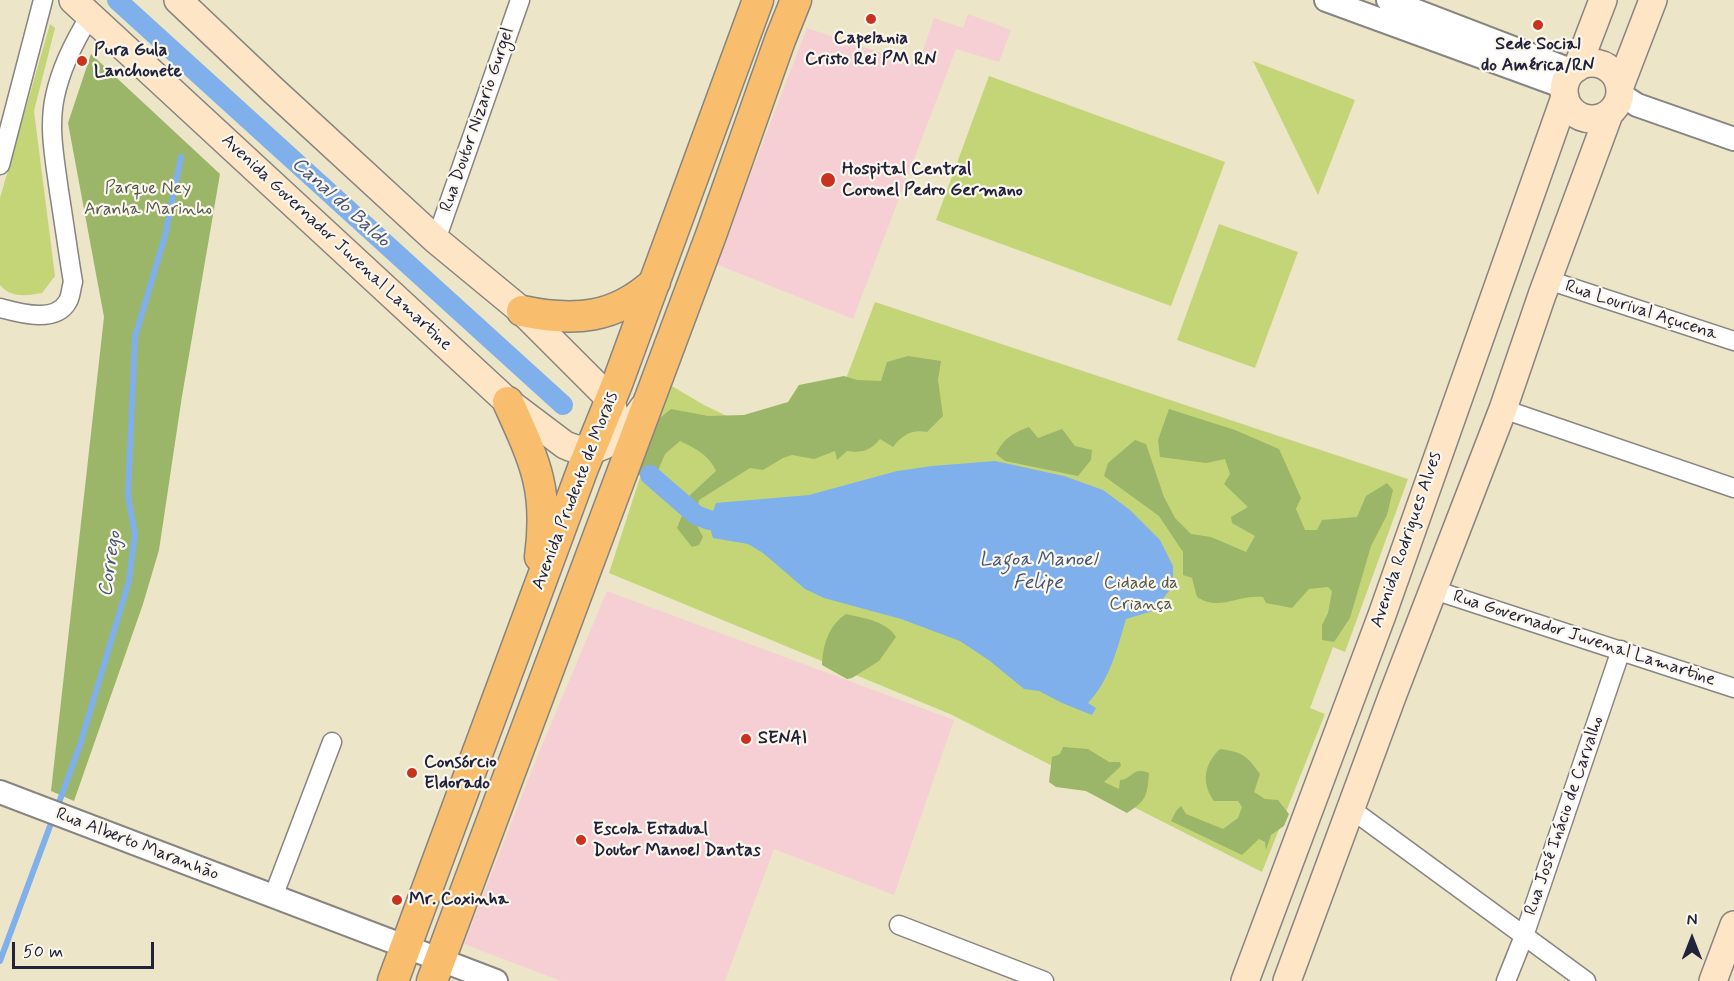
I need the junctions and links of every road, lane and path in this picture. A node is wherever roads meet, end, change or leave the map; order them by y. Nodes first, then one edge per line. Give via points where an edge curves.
1 (43, 0) edge
2 (178, 0) edge
3 (520, 0) edge
4 (758, 0) edge
5 (771, 0) edge
6 (796, 0) edge
7 (1326, 0) edge
8 (1388, 0) edge
9 (1603, 0) edge
10 (1653, 0) edge
11 (81, 8) edge
12 (780, 40) junction
13 (1570, 81) junction
14 (1621, 101) junction
15 (1734, 139) edge
16 (0, 165) edge
17 (436, 240) junction
18 (1501, 279) junction
19 (655, 282) junction
20 (1545, 287) junction
21 (0, 308) edge
22 (522, 311) junction
23 (1734, 341) edge
24 (650, 397) junction
25 (611, 399) junction
26 (508, 402) junction
27 (1503, 409) junction
28 (602, 446) junction
29 (1734, 488) edge
30 (590, 554) junction
31 (1434, 590) junction
32 (530, 613) junction
33 (1382, 615) junction
34 (1419, 626) junction
35 (1622, 650) junction
36 (1734, 688) edge
37 (332, 742) dead end
38 (0, 792) edge
39 (1351, 809) junction
40 (1302, 829) junction
41 (1338, 846) junction
42 (273, 897) junction
43 (899, 925) dead end
44 (1734, 925) edge
45 (1524, 936) junction
46 (405, 948) junction
47 (435, 971) edge
48 (393, 981) edge
49 (496, 981) edge
50 (1044, 981) edge
51 (1245, 981) edge
52 (1287, 981) edge
53 (1506, 981) edge
54 (1586, 981) edge
55 (1713, 981) edge

1 - 16 street
2 - 17 main road
3 - 17 street, Rua Doutor Nizario Gurgel
4 - 19 main road, Avenida Prudente de Morais
5 - 12 main road via 770,30
6 - 12 main road, Avenida Prudente de Morais
7 - 13 street
8 - 13 street
9 - 13 main road, Avenida Rodrigues Alves
10 - 14 main road
11 - 21 street via 80,31 64,69 53,114 53,150 73,282 68,303 54,313 36,316
11 - 26 main road, Avenida Governador Juvenal Lamartine
12 - 24 main road, Avenida Prudente de Morais
13 - 14 main road via 1594,64 1603,66 1611,70
13 - 14 main road via 1568,106 1582,118 1591,119
13 - 18 main road, Avenida Rodrigues Alves
14 - 15 street
14 - 20 main road
17 - 22 main road
18 - 20 main road
18 - 33 main road, Avenida Rodrigues Alves
19 - 22 main road via 627,304 596,315 562,317
19 - 25 main road, Avenida Prudente de Morais
20 - 23 street, Rua Lourival Açucena
20 - 27 main road
22 - 25 main road
24 - 28 main road via 633,424
24 - 30 main road, Avenida Prudente de Morais
25 - 28 main road, Avenida Prudente de Morais
26 - 28 main road, Avenida Governador Juvenal Lamartine via 575,450
26 - 32 main road via 535,464 542,498 542,541
27 - 29 street
27 - 31 main road
28 - 30 main road via 606,486
28 - 32 main road, Avenida Prudente de Morais
30 - 47 main road, Avenida Prudente de Morais
31 - 34 main road
31 - 35 street, Rua Governador Juvenal Lamartine
32 - 46 main road, Avenida Prudente de Morais
33 - 34 main road via 1396,628
33 - 40 main road, Avenida Rodrigues Alves
34 - 39 main road
35 - 36 street, Rua Governador Juvenal Lamartine
35 - 45 street, Rua José Inácio de Carvalho
37 - 42 street
38 - 42 street, Rua Alberto Maranhão
39 - 41 main road
39 - 45 street
40 - 41 main road via 1318,824 1333,834
40 - 51 main road, Avenida Rodrigues Alves
41 - 52 main road
42 - 46 street, Rua Alberto Maranhão
43 - 50 street
44 - 55 main road
45 - 53 street, Rua José Inácio de Carvalho
45 - 54 street
46 - 47 street, Rua Alberto Maranhão
46 - 48 main road, Avenida Prudente de Morais
47 - 49 street, Rua Alberto Maranhão

